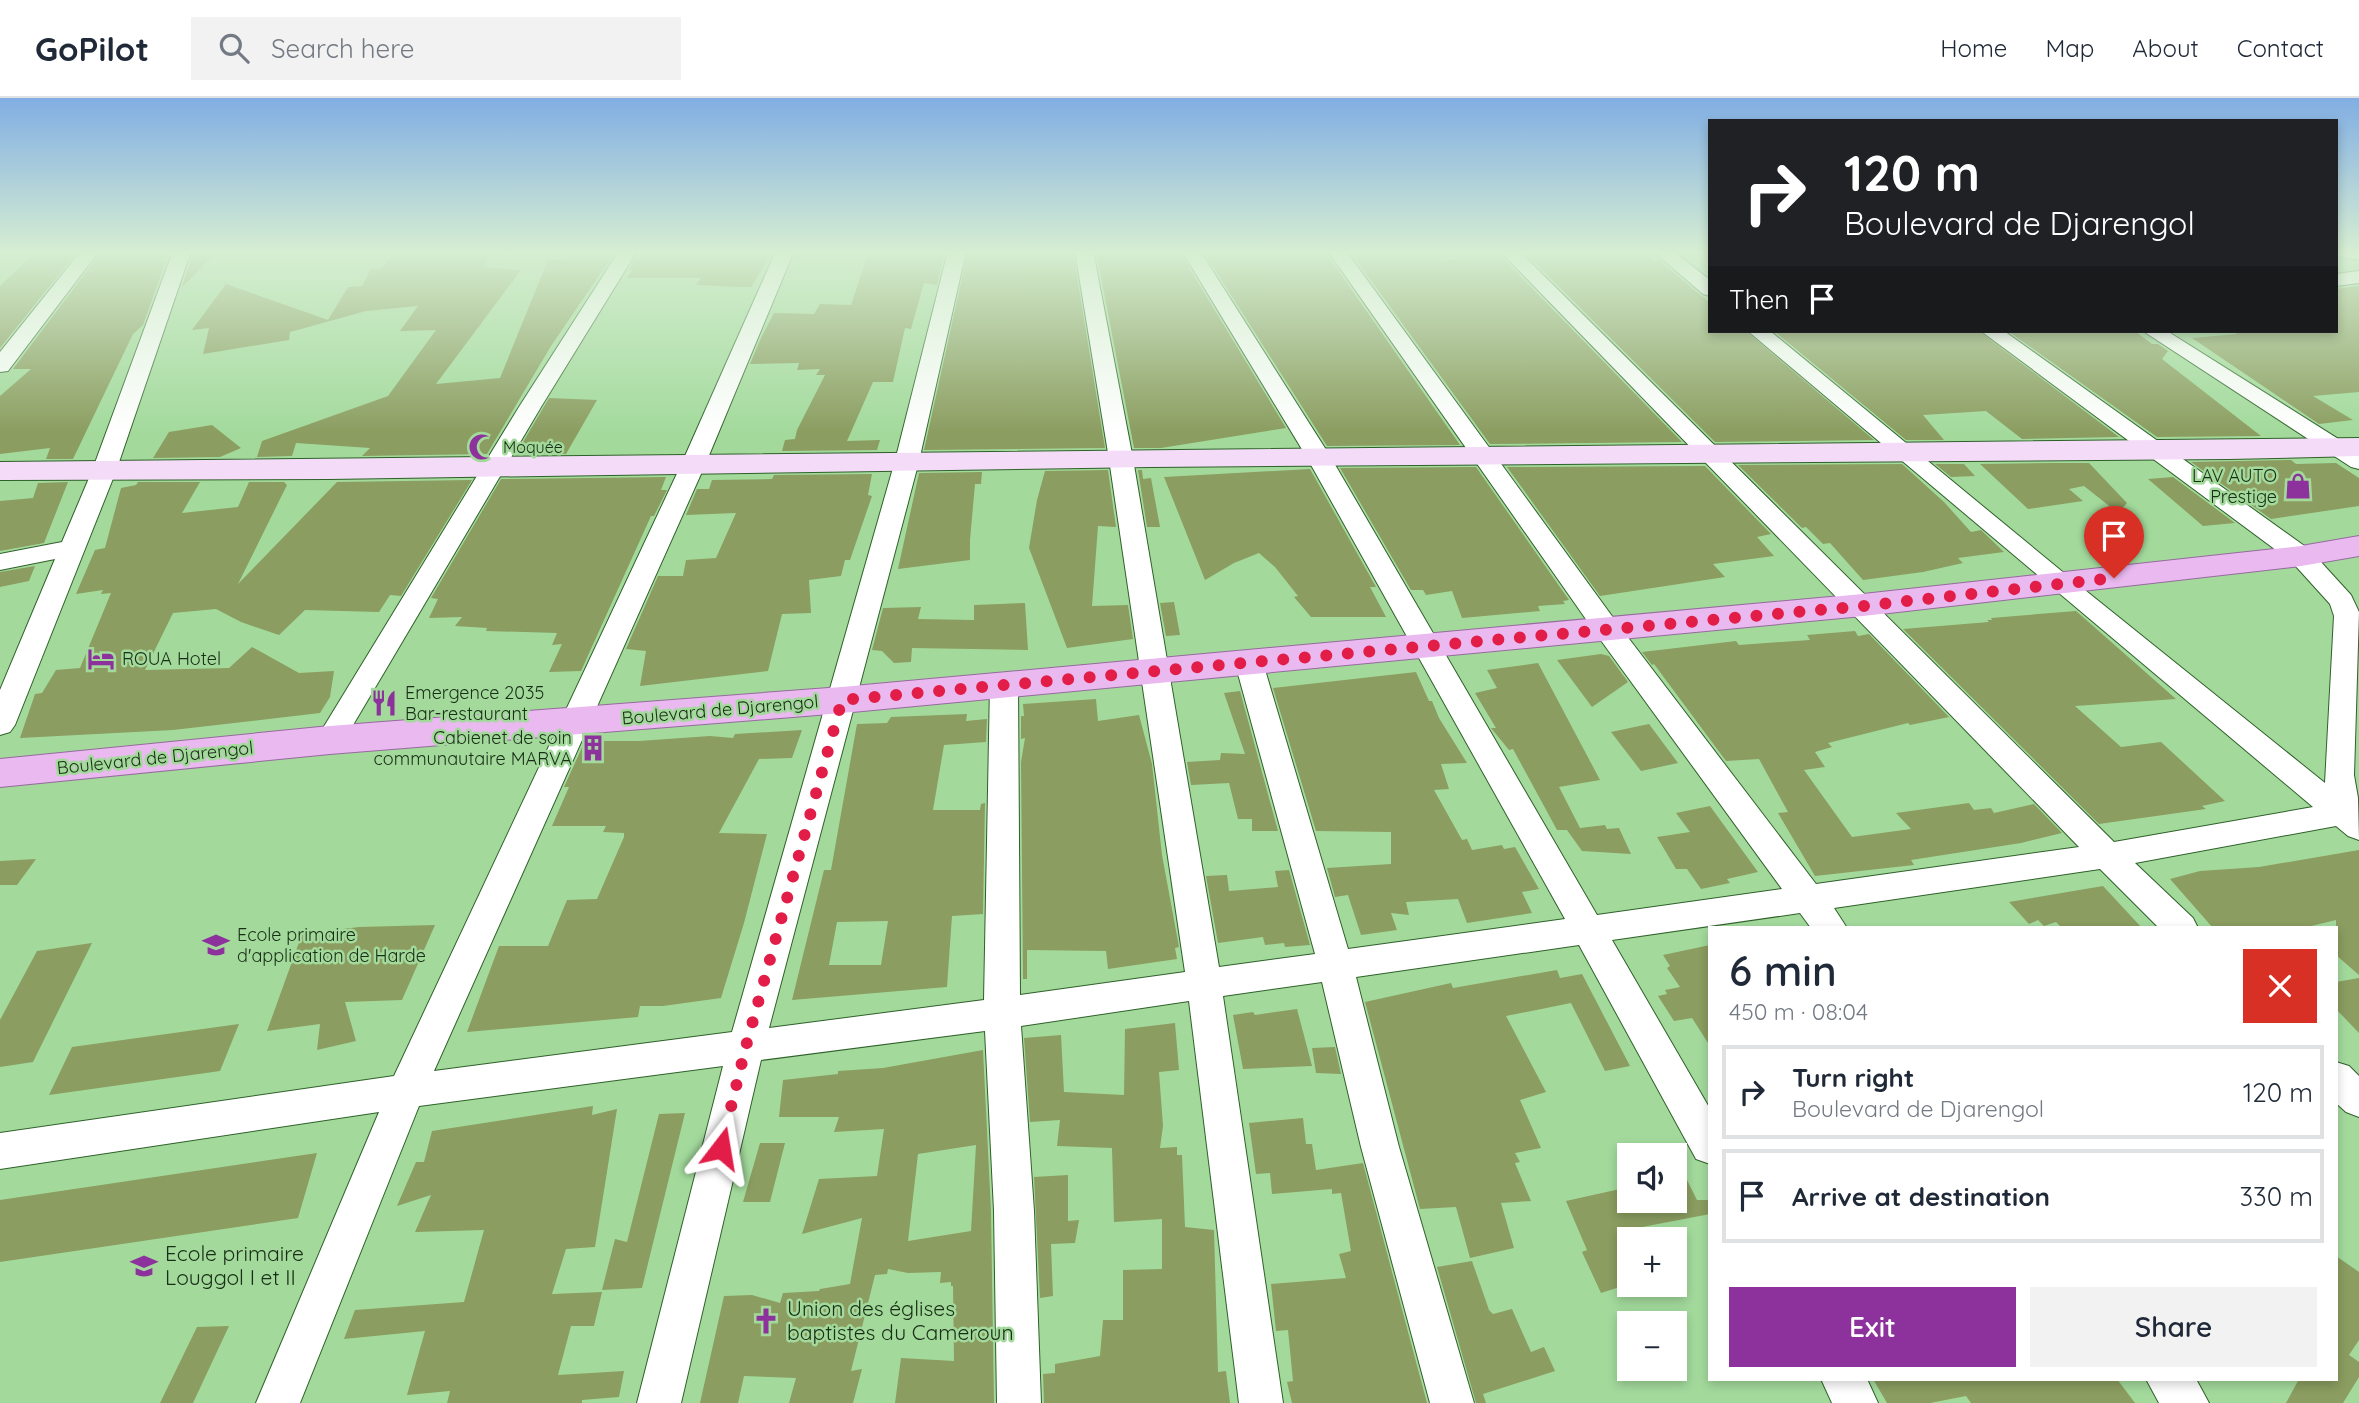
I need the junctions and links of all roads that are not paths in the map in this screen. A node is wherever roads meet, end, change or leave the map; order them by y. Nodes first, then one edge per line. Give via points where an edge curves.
1 (42, 312) edge
2 (160, 312) edge
3 (590, 312) edge
4 (759, 312) edge
5 (942, 312) edge
6 (1093, 312) edge
7 (1229, 312) edge
8 (1381, 312) edge
9 (1571, 312) edge
10 (1760, 333) edge
11 (1993, 333) edge
12 (2156, 333) edge
13 (0, 366) edge
14 (2161, 452) junction
15 (2351, 453) edge
16 (1907, 455) junction
17 (1318, 456) junction
18 (1715, 456) junction
19 (1487, 457) junction
20 (1121, 459) junction
21 (907, 461) junction
22 (693, 466) junction
23 (494, 467) junction
24 (0, 471) edge
25 (104, 471) junction
26 (2359, 546) edge
27 (72, 548) junction
28 (2301, 556) junction
29 (0, 562) edge
30 (2061, 584) junction
31 (1863, 606) junction
32 (1607, 629) junction
33 (1428, 646) junction
34 (1249, 663) junction
35 (1155, 670) junction
36 (1004, 685) junction
37 (842, 700) junction
38 (573, 722) junction
39 (0, 725) edge
40 (330, 740) junction
41 (0, 773) edge
42 (2350, 821) edge
43 (2107, 856) junction
44 (1808, 897) junction
45 (1829, 926) edge
46 (2179, 926) edge
47 (1587, 930) junction
48 (1336, 966) junction
49 (1204, 984) junction
50 (1002, 1013) junction
51 (746, 1046) junction
52 (2338, 1080) edge
53 (406, 1091) junction
54 (2359, 1100) edge
55 (1708, 1142) edge
56 (0, 1151) edge
57 (1844, 1381) edge
58 (2170, 1381) edge
59 (278, 1403) edge
60 (659, 1403) edge
61 (1019, 1403) edge
62 (1261, 1403) edge
63 (1452, 1403) edge
64 (1856, 1403) edge
65 (2187, 1403) edge

1 - 13 street
2 - 25 street
3 - 23 street
4 - 22 street
5 - 21 street
6 - 20 street
7 - 17 street
8 - 19 street
9 - 18 street
10 - 16 street
11 - 14 street
12 - 15 street
14 - 15 main road
14 - 16 main road
14 - 28 street
16 - 18 main road
16 - 30 street
17 - 19 main road
17 - 20 main road
17 - 33 street
18 - 19 main road
18 - 31 street
19 - 32 street
20 - 21 main road
20 - 35 street
21 - 22 main road
21 - 37 street
22 - 23 main road
22 - 38 street
23 - 25 main road
23 - 40 street
24 - 25 main road
25 - 27 street
26 - 28 main road, Boulevard de Djarengol
27 - 29 street
27 - 39 street
28 - 30 main road, Boulevard de Djarengol
28 - 42 street via 2342,601 2347,616 2339,775
30 - 31 main road, Boulevard de Djarengol
30 - 42 street
31 - 32 main road, Boulevard de Djarengol
31 - 43 street
32 - 33 main road, Boulevard de Djarengol
32 - 44 street
33 - 34 main road, Boulevard de Djarengol
33 - 47 street
34 - 35 main road, Boulevard de Djarengol
34 - 48 street
35 - 36 main road, Boulevard de Djarengol
35 - 49 street
36 - 37 main road, Boulevard de Djarengol
36 - 50 street
37 - 38 main road, Boulevard de Djarengol
37 - 51 street
38 - 40 main road, Boulevard de Djarengol
38 - 53 street
40 - 41 main road, Boulevard de Djarengol
42 - 43 street
43 - 44 street
43 - 46 street
44 - 45 street
44 - 47 street
47 - 48 street
47 - 55 street
48 - 49 street
48 - 63 street via 1380,1147
49 - 50 street
49 - 62 street
50 - 51 street
50 - 61 street
51 - 53 street
51 - 60 street
52 - 54 street
53 - 56 street
53 - 59 street
57 - 64 street
58 - 65 street

